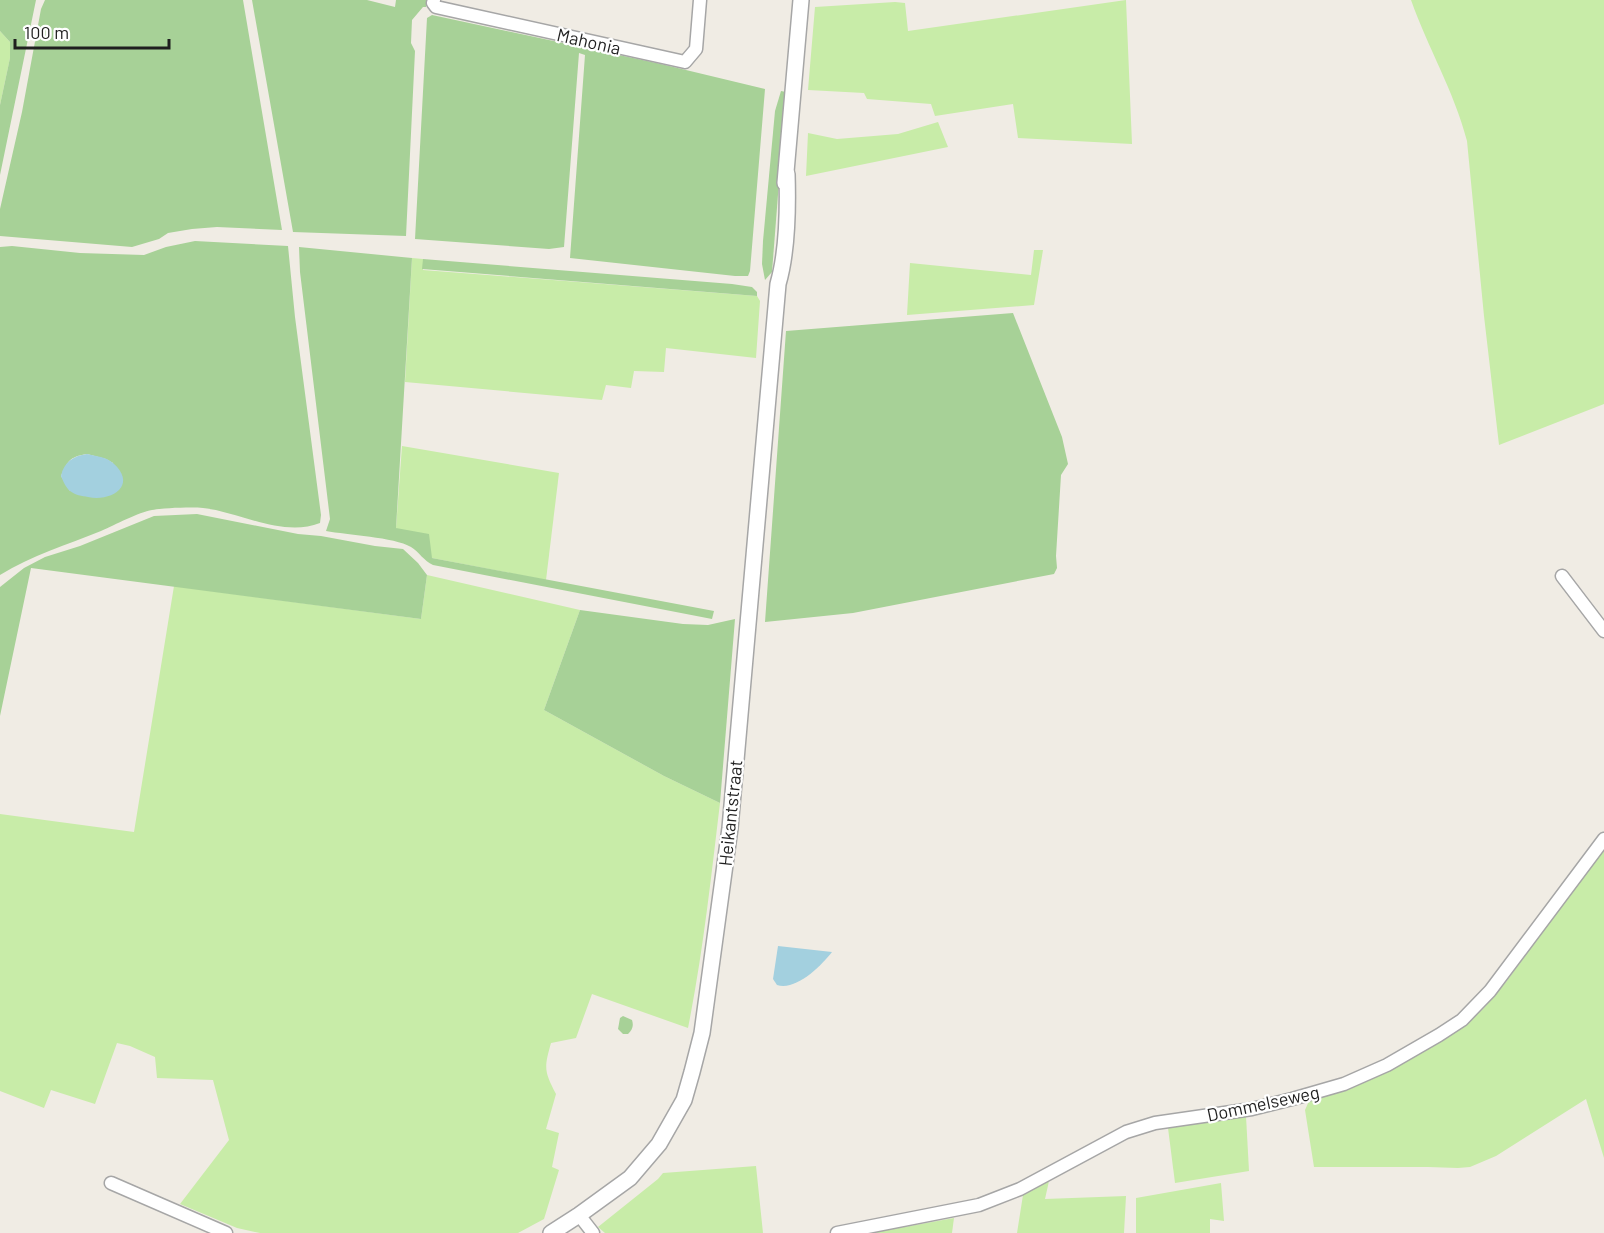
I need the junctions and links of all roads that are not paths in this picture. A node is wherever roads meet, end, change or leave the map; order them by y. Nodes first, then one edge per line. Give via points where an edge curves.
1 (434, 0) edge
2 (700, 0) edge
3 (801, 0) edge
4 (1562, 576) dead end
5 (1604, 631) edge
6 (1604, 839) edge
7 (111, 1183) dead end
8 (579, 1215) junction
9 (226, 1233) edge
10 (551, 1233) edge
11 (593, 1233) edge
12 (837, 1233) edge

1 - 2 street, Mahonia via 436,7 685,62 696,50
3 - 8 street, Heikantstraat via 730,828 702,1033 684,1100 659,1144 630,1178
4 - 5 street
6 - 12 street, Dommelseweg via 1490,991 1462,1020 1387,1065 1344,1084 1292,1099 1155,1123 1126,1132 1020,1189 979,1205
7 - 9 street
8 - 10 street, Heikantstraat
8 - 11 street

